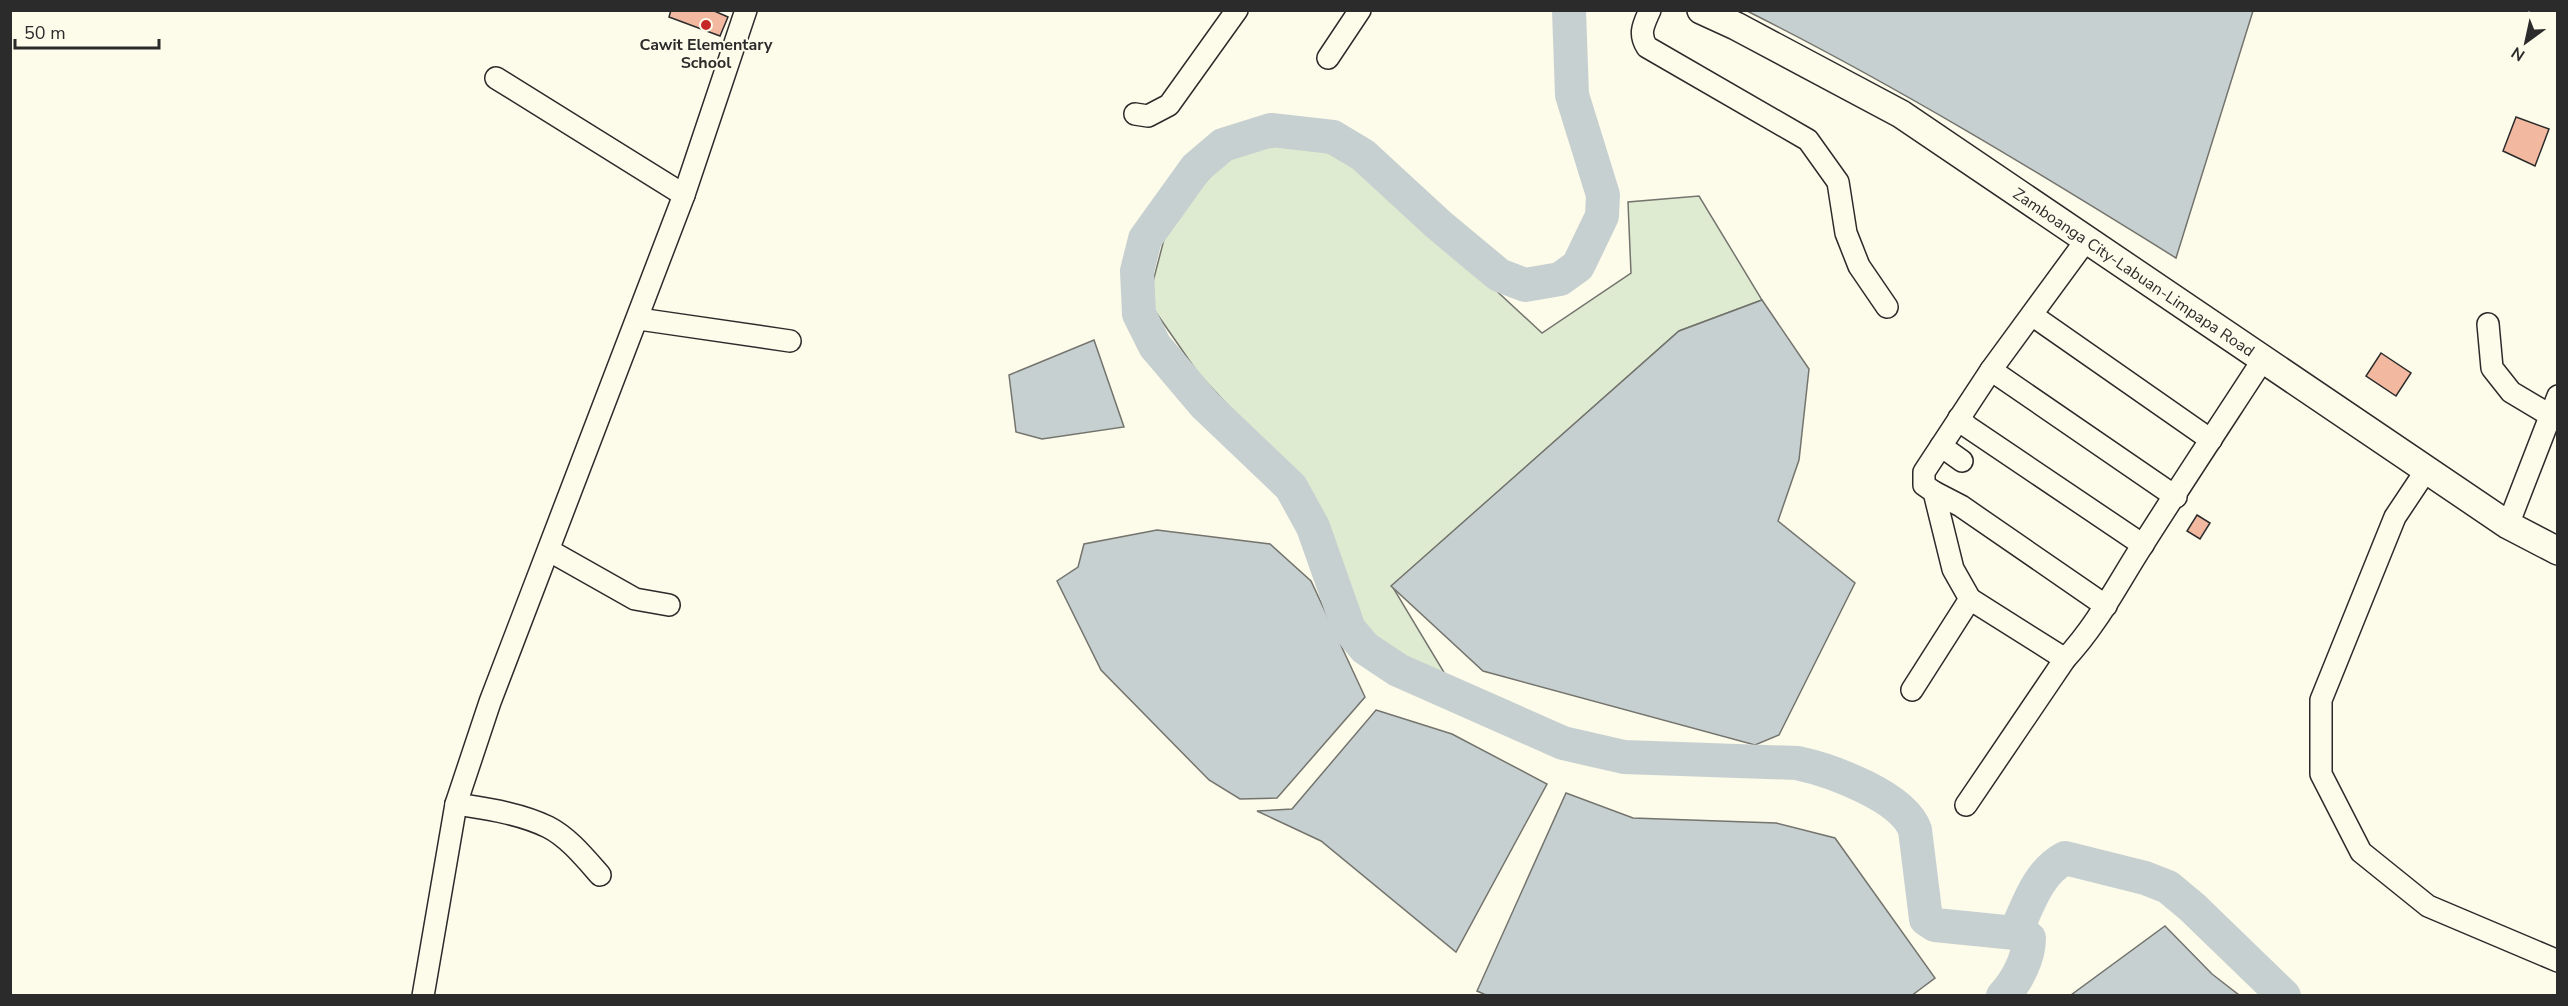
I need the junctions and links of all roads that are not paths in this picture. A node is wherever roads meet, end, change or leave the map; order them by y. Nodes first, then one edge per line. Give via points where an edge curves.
1 (746, 10) edge
2 (1237, 10) edge
3 (1360, 10) edge
4 (1650, 10) edge
5 (1701, 10) edge
6 (1328, 58) dead end
7 (496, 78) dead end
8 (1135, 114) dead end
9 (684, 195) junction
10 (2087, 240) junction
11 (1887, 307) dead end
12 (2032, 315) junction
13 (639, 319) junction
14 (2488, 324) dead end
15 (790, 341) dead end
16 (2264, 358) junction
17 (1991, 370) junction
18 (2558, 396) edge
19 (1959, 418) junction
20 (2554, 419) edge
21 (2211, 440) junction
22 (1941, 446) junction
23 (1962, 461) dead end
24 (2427, 470) junction
25 (1934, 492) junction
26 (2176, 496) junction
27 (2508, 525) junction
28 (2143, 545) junction
29 (550, 551) junction
30 (2558, 551) edge
31 (1970, 599) junction
32 (669, 605) dead end
33 (2106, 606) junction
34 (2065, 659) junction
35 (1912, 690) dead end
36 (456, 804) junction
37 (1966, 806) dead end
38 (600, 875) dead end
39 (2558, 961) edge
40 (423, 996) edge

1 - 9 street
2 - 8 street via 1169,105 1148,116
3 - 6 street
4 - 11 street via 1642,29 1647,47 1808,140 1838,182 1846,233 1859,266
5 - 10 main road, Zamboanga City-Labuan-Limpapa Road via 1900,114
7 - 9 street
9 - 13 street
10 - 12 street
10 - 16 main road, Zamboanga City-Labuan-Limpapa Road
12 - 17 street
12 - 21 street
13 - 15 street
13 - 29 street
14 - 20 street via 2492,368 2511,392
16 - 21 street
16 - 24 main road, Zamboanga City-Labuan-Limpapa Road
17 - 19 street
17 - 26 street
18 - 20 street
19 - 22 street
19 - 28 street
20 - 27 street
21 - 26 street
22 - 23 street
22 - 25 street via 1924,472 1924,485
24 - 27 main road, Zamboanga City-Labuan-Limpapa Road
24 - 39 street via 2395,517 2321,700 2321,774 2361,852 2428,906
25 - 31 street via 1953,569
25 - 33 street
26 - 28 street
27 - 30 main road, Zamboanga City-Labuan-Limpapa Road
28 - 33 street
29 - 32 street via 635,599
29 - 36 street via 490,702
31 - 34 street
31 - 35 street
33 - 34 street
34 - 37 street
36 - 38 street via 510,813 549,828
36 - 40 street

